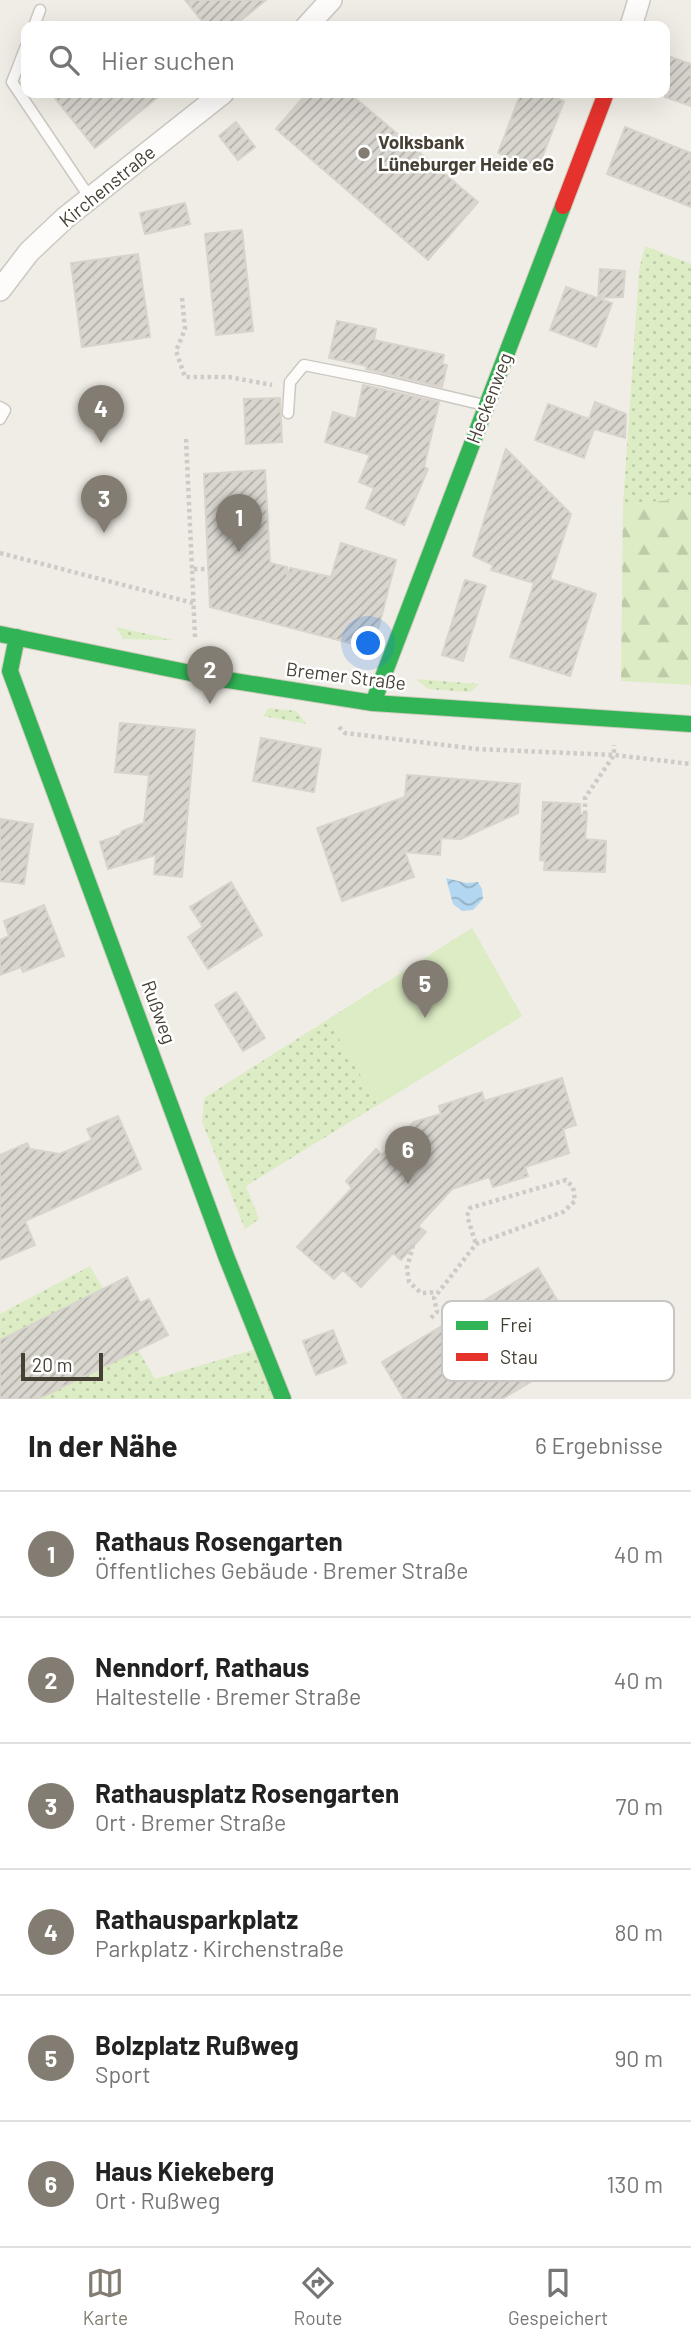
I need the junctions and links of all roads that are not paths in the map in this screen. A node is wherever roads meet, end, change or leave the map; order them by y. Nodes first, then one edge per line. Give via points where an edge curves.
1 (331, 0) edge
2 (639, 0) edge
3 (40, 10) dead end
4 (36, 21) edge
5 (312, 21) edge
6 (633, 21) edge
7 (21, 59) edge
8 (0, 81) edge
9 (12, 82) junction
10 (21, 95) edge
11 (23, 98) edge
12 (217, 98) edge
13 (604, 98) edge
14 (90, 198) junction
15 (3, 280) edge
16 (486, 405) junction
17 (0, 407) edge
18 (288, 413) dead end
19 (0, 419) edge
20 (8, 636) edge
21 (373, 704) junction
22 (691, 724) edge
23 (283, 1399) edge

1 - 5 street
2 - 6 street
3 - 4 lane
7 - 9 lane
8 - 9 lane
9 - 10 lane
11 - 14 lane
12 - 14 street, Kirchenstraße
13 - 16 street, Heckenweg
14 - 15 street, Kirchenstraße
16 - 18 lane via 304,365 290,382
16 - 21 street, Heckenweg
17 - 19 lane via 5,410
20 - 21 street, Bremer Straße
20 - 23 street, Rußweg via 10,671
21 - 22 street, Bremer Straße

